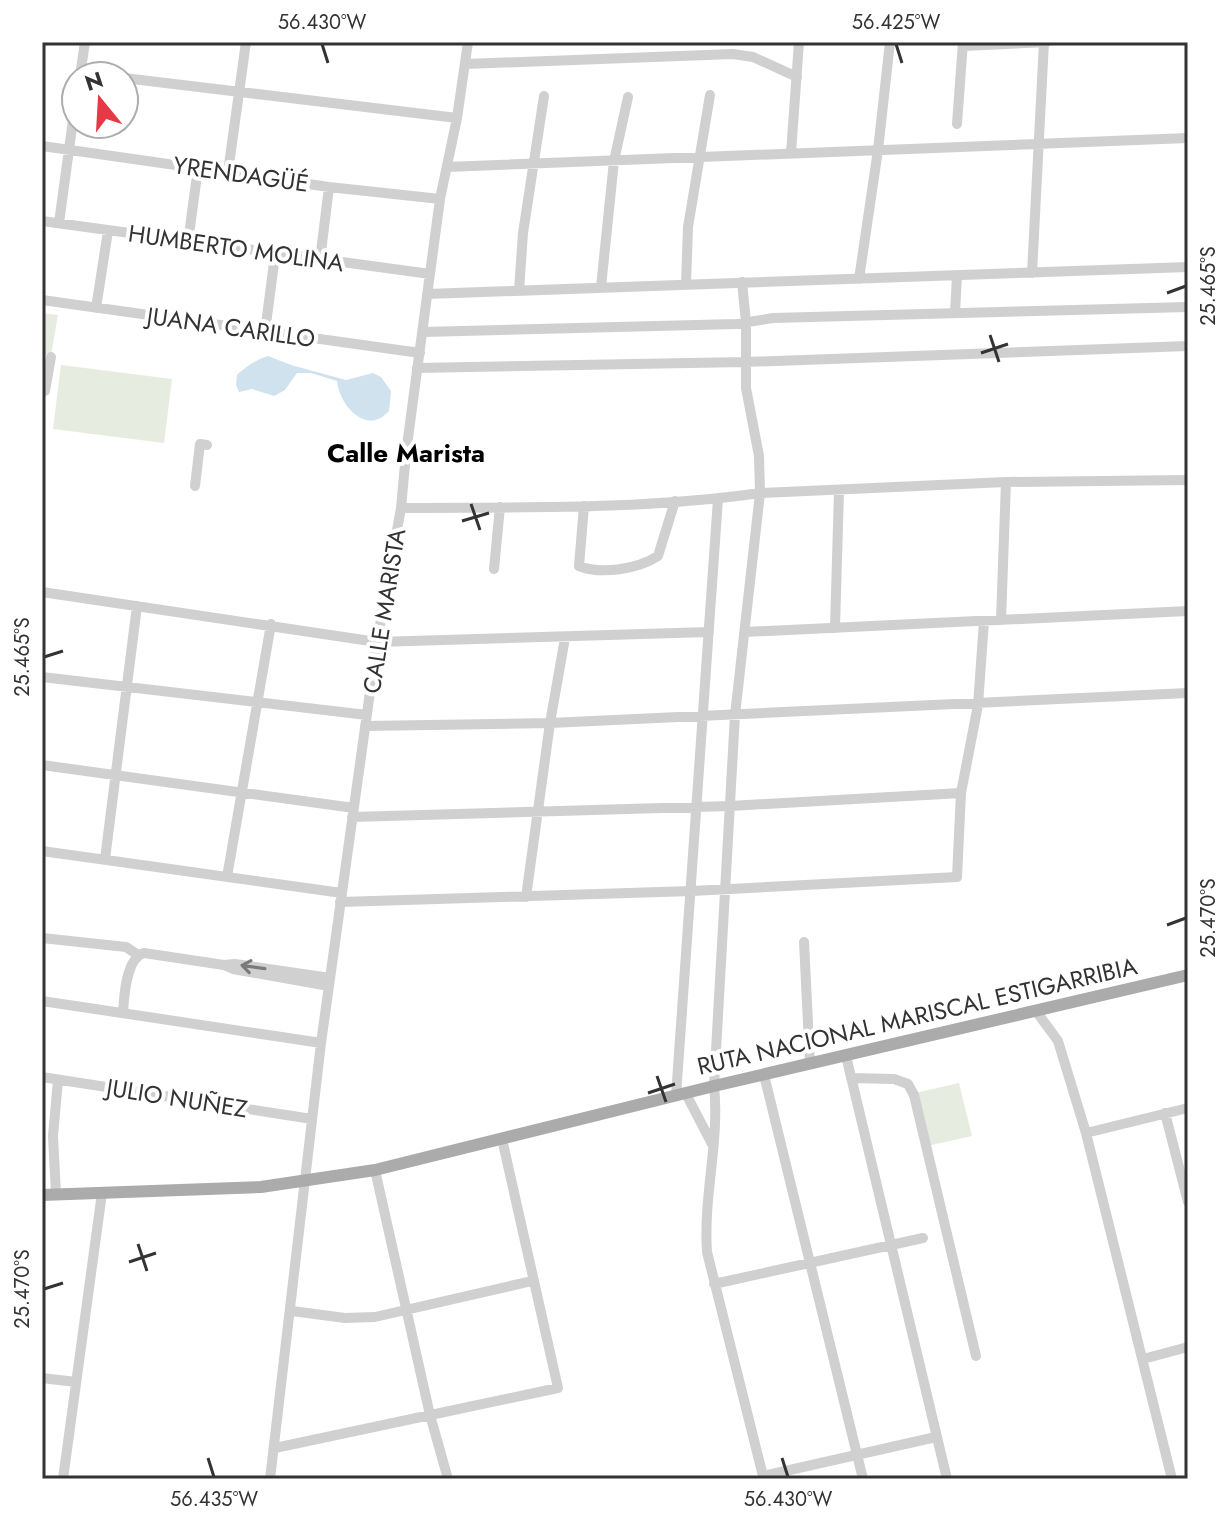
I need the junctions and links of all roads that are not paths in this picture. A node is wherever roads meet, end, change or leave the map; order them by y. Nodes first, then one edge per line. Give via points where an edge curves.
1 (246, 42) edge
2 (468, 42) edge
3 (799, 42) edge
4 (890, 42) edge
5 (1046, 42) edge
6 (963, 44) edge
7 (465, 64) junction
8 (797, 77) junction
9 (140, 80) edge
10 (238, 91) junction
11 (710, 95) dead end
12 (544, 96) dead end
13 (628, 97) dead end
14 (457, 118) junction
15 (957, 124) dead end
16 (1188, 138) edge
17 (69, 140) edge
18 (1039, 144) junction
19 (42, 146) edge
20 (68, 149) junction
21 (878, 150) junction
22 (791, 153) junction
23 (699, 157) junction
24 (614, 161) junction
25 (535, 164) junction
26 (447, 167) junction
27 (198, 168) junction
28 (228, 172) junction
29 (329, 187) junction
30 (440, 199) junction
31 (42, 221) edge
32 (59, 223) junction
33 (108, 231) junction
34 (188, 242) junction
35 (275, 255) junction
36 (320, 260) junction
37 (1188, 267) edge
38 (1032, 273) junction
39 (430, 274) junction
40 (957, 276) junction
41 (859, 279) junction
42 (742, 282) junction
43 (686, 284) junction
44 (601, 287) junction
45 (519, 291) junction
46 (427, 294) junction
47 (42, 300) edge
48 (1188, 307) edge
49 (96, 308) junction
50 (955, 313) junction
51 (746, 322) junction
52 (265, 332) junction
53 (423, 332) junction
54 (1188, 346) edge
55 (420, 353) junction
56 (51, 357) dead end
57 (745, 362) junction
58 (417, 368) junction
59 (42, 391) edge
60 (207, 445) dead end
61 (1188, 480) edge
62 (1006, 482) junction
63 (195, 486) dead end
64 (839, 491) junction
65 (760, 493) junction
66 (718, 499) junction
67 (675, 501) junction
68 (584, 506) junction
69 (500, 507) junction
70 (401, 508) junction
71 (494, 569) dead end
72 (42, 592) edge
73 (137, 606) junction
74 (1188, 611) edge
75 (1001, 620) junction
76 (984, 621) junction
77 (271, 624) junction
78 (835, 628) junction
79 (709, 632) junction
80 (745, 632) junction
81 (565, 638) junction
82 (377, 642) junction
83 (42, 677) edge
84 (127, 686) junction
85 (1188, 693) edge
86 (257, 703) junction
87 (978, 705) junction
88 (703, 715) junction
89 (735, 715) junction
90 (366, 721) junction
91 (550, 723) junction
92 (42, 765) edge
93 (116, 776) junction
94 (961, 793) junction
95 (242, 795) junction
96 (730, 806) junction
97 (696, 807) junction
98 (536, 812) junction
99 (353, 813) junction
100 (42, 851) edge
101 (105, 859) junction
102 (227, 877) junction
103 (725, 888) junction
104 (692, 891) junction
105 (341, 897) junction
106 (526, 897) junction
107 (42, 938) edge
108 (804, 942) dead end
109 (138, 955) junction
110 (1188, 975) edge
111 (329, 982) junction
112 (42, 1001) edge
113 (1036, 1011) junction
114 (123, 1013) junction
115 (321, 1043) junction
116 (846, 1056) junction
117 (810, 1064) junction
118 (764, 1075) junction
119 (42, 1077) edge
120 (851, 1078) junction
121 (58, 1080) junction
122 (714, 1086) junction
123 (681, 1095) junction
124 (1188, 1108) edge
125 (1165, 1113) junction
126 (312, 1119) junction
127 (1086, 1133) junction
128 (48, 1136) edge
129 (502, 1139) junction
130 (712, 1144) junction
131 (375, 1170) junction
132 (306, 1182) junction
133 (102, 1193) junction
134 (56, 1194) junction
135 (42, 1195) edge
136 (1188, 1202) edge
137 (923, 1238) dead end
138 (891, 1245) junction
139 (810, 1262) junction
140 (532, 1281) junction
141 (714, 1284) junction
142 (406, 1310) junction
143 (292, 1311) junction
144 (1188, 1347) edge
145 (976, 1356) dead end
146 (1143, 1359) junction
147 (42, 1378) edge
148 (76, 1382) junction
149 (430, 1415) junction
150 (936, 1437) junction
151 (275, 1448) junction
152 (858, 1455) junction
153 (63, 1479) edge
154 (270, 1479) edge
155 (448, 1479) edge
156 (863, 1479) edge
157 (947, 1479) edge
158 (1172, 1479) edge

1 - 10 street
2 - 7 street, CALLE MARISTA
3 - 8 street
4 - 21 street
5 - 6 street
5 - 18 street
6 - 15 street
7 - 8 street via 733,54
7 - 14 street, CALLE MARISTA
8 - 22 street
9 - 10 street
10 - 14 street
10 - 28 street
11 - 23 street
12 - 25 street
13 - 24 street
14 - 26 street, CALLE MARISTA
16 - 18 street
17 - 20 street
18 - 21 street
18 - 38 street
19 - 20 street, YRENDAGÜÉ
20 - 27 street, YRENDAGÜÉ
20 - 32 street
21 - 22 street
21 - 41 street
22 - 23 street
23 - 24 street
23 - 43 street
24 - 25 street
24 - 44 street
25 - 26 street
25 - 45 street
26 - 30 street, CALLE MARISTA
27 - 28 street, YRENDAGÜÉ
27 - 34 street
28 - 29 street, YRENDAGÜÉ
29 - 30 street, YRENDAGÜÉ
29 - 36 street
30 - 39 street, CALLE MARISTA
31 - 32 street, HUMBERTO MOLINA
32 - 33 street, HUMBERTO MOLINA
33 - 34 street, HUMBERTO MOLINA
33 - 49 street
34 - 35 street, HUMBERTO MOLINA
35 - 36 street, HUMBERTO MOLINA
35 - 52 street
36 - 39 street, HUMBERTO MOLINA
37 - 38 street
38 - 40 street
39 - 46 street, CALLE MARISTA
40 - 41 street
40 - 50 street
41 - 42 street
42 - 43 street
42 - 51 street
43 - 44 street
44 - 45 street
45 - 46 street
46 - 53 street, CALLE MARISTA
47 - 49 street, JUANA CARILLO
48 - 50 street
49 - 52 street, JUANA CARILLO
50 - 51 street
51 - 53 street
51 - 57 street
52 - 55 street, JUANA CARILLO
53 - 55 street, CALLE MARISTA
54 - 57 street
55 - 58 street, CALLE MARISTA
56 - 59 street
57 - 58 street
57 - 65 street
58 - 70 street, CALLE MARISTA
60 - 63 street via 200,444
61 - 62 street
62 - 64 street
62 - 75 street
64 - 65 street
64 - 78 street
65 - 66 street
65 - 80 street
66 - 67 street
66 - 79 street
67 - 68 street
67 - 68 street via 658,556 599,571 579,566
68 - 69 street
69 - 70 street
69 - 71 street
70 - 82 street, CALLE MARISTA
72 - 73 street
73 - 77 street
73 - 84 street
74 - 75 street
75 - 76 street
76 - 78 street
76 - 87 street
77 - 82 street
77 - 86 street
78 - 80 street
79 - 81 street
79 - 88 street
80 - 89 street
81 - 82 street
81 - 91 street
82 - 90 street, CALLE MARISTA
83 - 84 street
84 - 86 street
84 - 93 street
85 - 87 street
86 - 90 street
86 - 95 street
87 - 89 street
87 - 94 street
88 - 89 street
88 - 91 street
88 - 97 street
89 - 96 street
90 - 91 street
90 - 99 street, CALLE MARISTA
91 - 98 street
92 - 93 street
93 - 95 street
93 - 101 street
94 - 96 street
94 - 103 street via 957,877
95 - 99 street
95 - 102 street
96 - 97 street
96 - 103 street
97 - 98 street
97 - 104 street
98 - 99 street
98 - 106 street
99 - 105 street, CALLE MARISTA
100 - 101 street
101 - 102 street
102 - 105 street
103 - 104 street
103 - 122 street
104 - 106 street
104 - 123 street
105 - 106 street
105 - 111 street, CALLE MARISTA
107 - 109 street via 126,947
108 - 117 street
109 - 111 street via 235,964
109 - 114 street
110 - 113 main road, RUTA NACIONAL MARISCAL ESTIGARRIBIA
111 - 115 street, CALLE MARISTA
112 - 114 street
113 - 116 main road, RUTA NACIONAL MARISCAL ESTIGARRIBIA
113 - 127 street via 1058,1041
114 - 115 street
115 - 126 street, CALLE MARISTA
116 - 117 main road, RUTA NACIONAL MARISCAL ESTIGARRIBIA
116 - 120 street
117 - 118 main road, RUTA NACIONAL MARISCAL ESTIGARRIBIA
118 - 122 main road, RUTA NACIONAL MARISCAL ESTIGARRIBIA
118 - 139 street
119 - 121 street, JULIO NUÑEZ
120 - 138 street
120 - 145 street via 894,1079 908,1084 914,1095
121 - 126 street, JULIO NUÑEZ
121 - 128 street
122 - 123 main road, RUTA NACIONAL MARISCAL ESTIGARRIBIA
122 - 130 street
123 - 129 main road, RUTA NACIONAL MARISCAL ESTIGARRIBIA
123 - 130 street
124 - 125 street
125 - 127 street
125 - 136 street
126 - 132 street, CALLE MARISTA
127 - 146 street
128 - 134 street
129 - 131 main road, RUTA NACIONAL MARISCAL ESTIGARRIBIA
129 - 140 street
130 - 141 street via 705,1232
131 - 132 main road, RUTA NACIONAL MARISCAL ESTIGARRIBIA
131 - 142 street
132 - 133 main road, RUTA NACIONAL MARISCAL ESTIGARRIBIA
132 - 143 street, CALLE MARISTA
133 - 134 main road, RUTA NACIONAL MARISCAL ESTIGARRIBIA
133 - 148 street
134 - 135 main road, RUTA NACIONAL MARISCAL ESTIGARRIBIA
137 - 138 street
138 - 139 street
138 - 150 street
139 - 141 street
139 - 152 street
140 - 142 street
140 - 149 street via 558,1388
141 - 152 street via 763,1476
142 - 143 street via 345,1318
142 - 149 street
143 - 151 street, CALLE MARISTA
144 - 146 street
146 - 158 street
147 - 148 street
148 - 153 street
149 - 151 street
149 - 155 street
150 - 152 street
150 - 157 street
151 - 154 street, CALLE MARISTA
152 - 156 street

